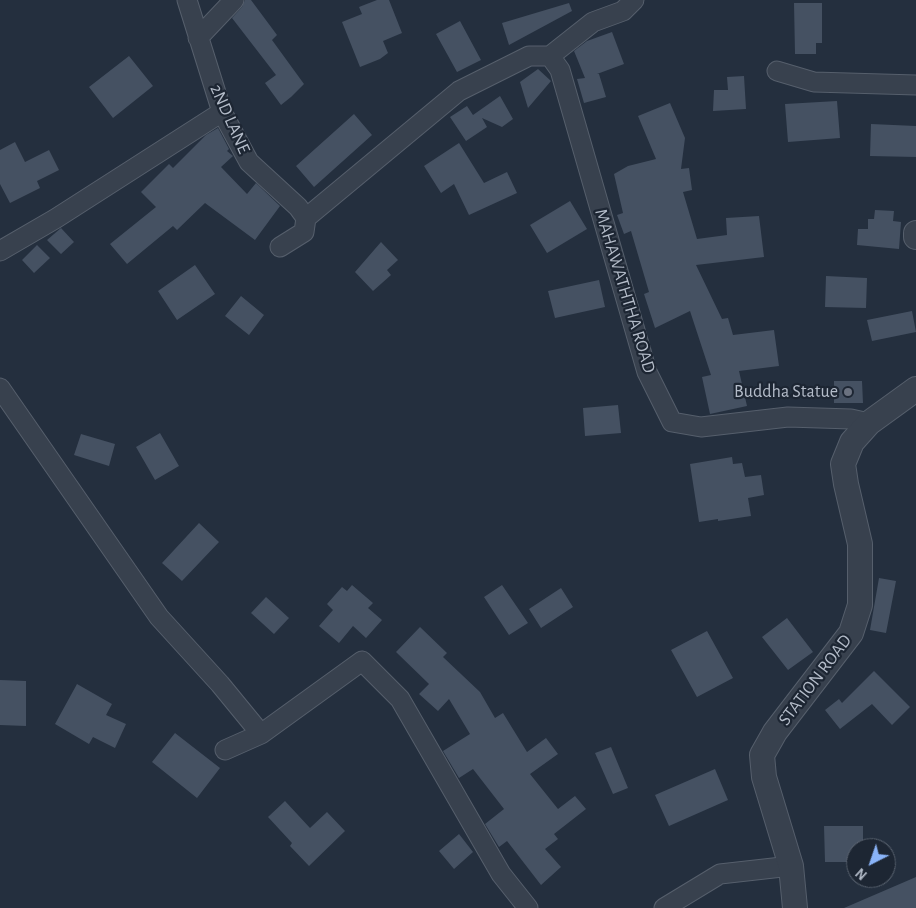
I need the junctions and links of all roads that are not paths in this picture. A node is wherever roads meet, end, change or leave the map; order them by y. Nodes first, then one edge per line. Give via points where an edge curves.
1 (187, 0) edge
2 (234, 0) edge
3 (626, 4) edge
4 (198, 38) junction
5 (550, 56) junction
6 (778, 71) dead end
7 (916, 85) edge
8 (222, 112) junction
9 (306, 218) junction
10 (916, 233) edge
11 (916, 237) edge
12 (280, 247) dead end
13 (0, 251) edge
14 (0, 388) edge
15 (916, 389) edge
16 (869, 423) junction
17 (261, 734) junction
18 (224, 750) dead end
19 (791, 866) junction
20 (528, 908) edge
21 (664, 908) edge
22 (795, 908) edge

1 - 4 street, 2ND LANE
2 - 4 street
3 - 5 street via 593,22
4 - 8 street, 2ND LANE
5 - 9 street via 529,56 459,91
5 - 16 street, MAHAWATHTHA ROAD via 560,70 647,372 672,422 701,427 788,417 851,418
6 - 7 street via 814,82
8 - 9 street, 2ND LANE via 249,162
8 - 13 street
9 - 12 street via 304,232
10 - 11 street
14 - 17 street via 159,617
15 - 16 street, STATION ROAD
16 - 19 street, STATION ROAD via 852,442 844,464 860,544 860,605 851,633 775,732 762,754 764,778
17 - 18 street
17 - 20 street via 362,661 400,699 500,874
19 - 21 street via 720,874
19 - 22 street, STATION ROAD

